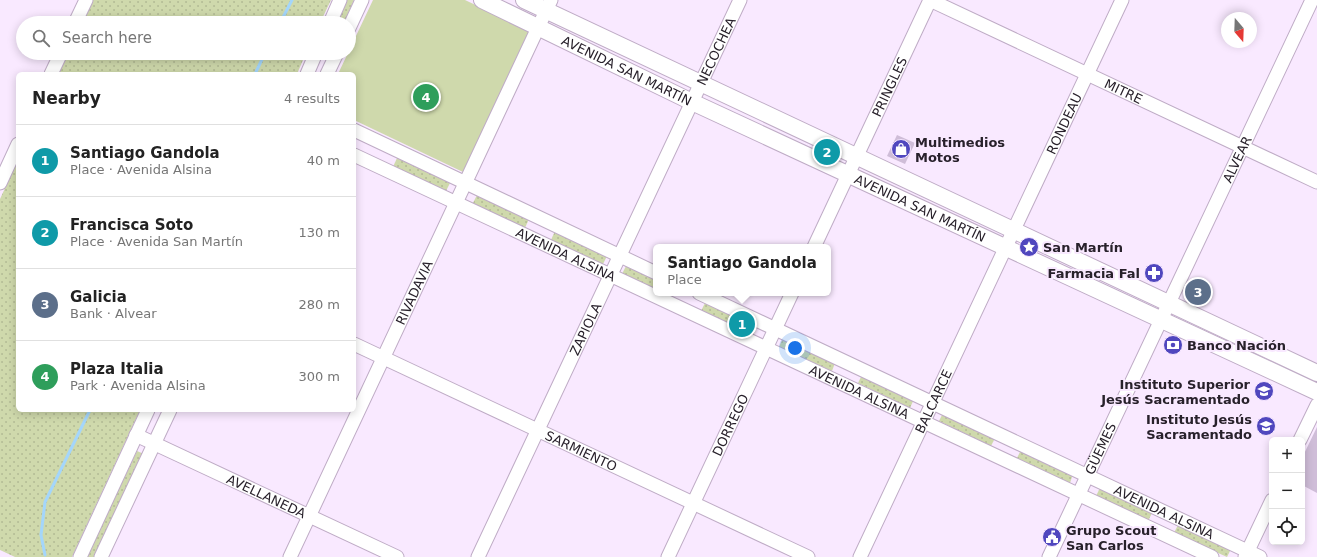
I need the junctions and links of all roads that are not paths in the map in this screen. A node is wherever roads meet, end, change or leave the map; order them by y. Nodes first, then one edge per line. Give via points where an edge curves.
1 (86, 0) edge
2 (340, 0) edge
3 (362, 0) edge
4 (482, 0) edge
5 (524, 0) edge
6 (740, 0) edge
7 (930, 0) edge
8 (1122, 0) edge
9 (1312, 0) edge
10 (549, 6) edge
11 (78, 16) edge
12 (333, 16) edge
13 (355, 16) edge
14 (538, 28) junction
15 (58, 60) edge
16 (313, 60) edge
17 (334, 60) edge
18 (52, 72) edge
19 (308, 72) edge
20 (328, 72) edge
21 (1088, 74) junction
22 (700, 84) junction
23 (692, 102) junction
24 (356, 131) edge
25 (1243, 147) junction
26 (16, 148) edge
27 (356, 155) edge
28 (856, 157) junction
29 (849, 173) junction
30 (1317, 182) edge
31 (0, 183) edge
32 (466, 183) junction
33 (456, 202) junction
34 (1014, 231) junction
35 (815, 244) edge
36 (1006, 247) junction
37 (620, 256) junction
38 (653, 272) edge
39 (611, 275) junction
40 (653, 295) edge
41 (656, 296) edge
42 (705, 296) edge
43 (791, 296) edge
44 (1169, 303) junction
45 (1162, 318) junction
46 (776, 329) junction
47 (356, 345) edge
48 (766, 348) junction
49 (383, 358) junction
50 (1317, 373) edge
51 (1317, 392) edge
52 (933, 403) junction
53 (1317, 405) edge
54 (147, 412) edge
55 (169, 412) edge
56 (924, 422) junction
57 (538, 430) junction
58 (136, 435) junction
59 (1301, 437) edge
60 (154, 443) junction
61 (1088, 476) junction
62 (1079, 494) junction
63 (693, 503) junction
64 (1269, 506) edge
65 (309, 516) junction
66 (1247, 554) edge
67 (80, 557) edge
68 (101, 557) edge
69 (290, 557) edge
70 (397, 557) edge
71 (478, 557) edge
72 (668, 557) edge
73 (808, 557) edge
74 (860, 557) edge
75 (1049, 557) edge
76 (1212, 557) edge
77 (1260, 557) edge

1 - 11 street
2 - 12 street
3 - 13 street
4 - 14 main road, AVENIDA SAN MARTÍN
5 - 10 main road, AVENIDA SAN MARTÍN
6 - 22 street, NECOCHEA
7 - 21 street, MITRE
7 - 28 street, PRINGLES
8 - 21 street, RONDEAU
9 - 25 street, ALVEAR
10 - 14 street, RIVADAVIA
10 - 22 main road, AVENIDA SAN MARTÍN
14 - 23 main road, AVENIDA SAN MARTÍN
14 - 32 street, RIVADAVIA
15 - 18 street
16 - 19 street
17 - 20 street
21 - 25 street, MITRE
21 - 34 street, RONDEAU
22 - 23 street, NECOCHEA
22 - 28 main road, AVENIDA SAN MARTÍN
23 - 29 main road, AVENIDA SAN MARTÍN
23 - 37 street, ZAPIOLA
24 - 32 street, AVENIDA ALSINA
25 - 30 street, MITRE
25 - 44 street, ALVEAR
26 - 31 street
27 - 33 street, AVENIDA ALSINA
28 - 29 street, PRINGLES
28 - 34 main road, AVENIDA SAN MARTÍN
29 - 35 street
29 - 36 main road, AVENIDA SAN MARTÍN
32 - 33 street, RIVADAVIA
32 - 37 street, AVENIDA ALSINA
33 - 39 street, AVENIDA ALSINA
33 - 49 street, RIVADAVIA
34 - 36 street, RONDEAU
34 - 44 main road, AVENIDA SAN MARTÍN
36 - 45 main road, AVENIDA SAN MARTÍN
36 - 52 street, BALCARCE
37 - 38 street, AVENIDA ALSINA
37 - 39 street, ZAPIOLA
39 - 40 street, AVENIDA ALSINA
39 - 57 street, ZAPIOLA
41 - 48 street, AVENIDA ALSINA
42 - 46 street, AVENIDA ALSINA
43 - 46 street, DORREGO
44 - 45 street, ALVEAR
44 - 50 main road, AVENIDA SAN MARTÍN
45 - 51 main road, AVENIDA SAN MARTÍN
45 - 61 street, GÜEMES
46 - 48 street, DORREGO
46 - 52 street, AVENIDA ALSINA
47 - 49 street, SARMIENTO
48 - 56 street, AVENIDA ALSINA
48 - 63 street, DORREGO
49 - 57 street, SARMIENTO
49 - 65 street, RIVADAVIA
52 - 56 street, BALCARCE
52 - 61 street, AVENIDA ALSINA
53 - 59 street
54 - 58 street
55 - 60 street
56 - 62 street, AVENIDA ALSINA
56 - 74 street, BALCARCE
57 - 63 street, SARMIENTO
57 - 71 street, ZAPIOLA
58 - 60 street, AVELLANEDA
58 - 67 street
60 - 65 street, AVELLANEDA
60 - 68 street
61 - 62 street, GÜEMES
61 - 66 street, AVENIDA ALSINA
62 - 75 street, GÜEMES
62 - 76 street, AVENIDA ALSINA
63 - 72 street, DORREGO
63 - 73 street, SARMIENTO
64 - 66 street
65 - 69 street, RIVADAVIA
65 - 70 street, AVELLANEDA
66 - 77 street, AVENIDA ALSINA

